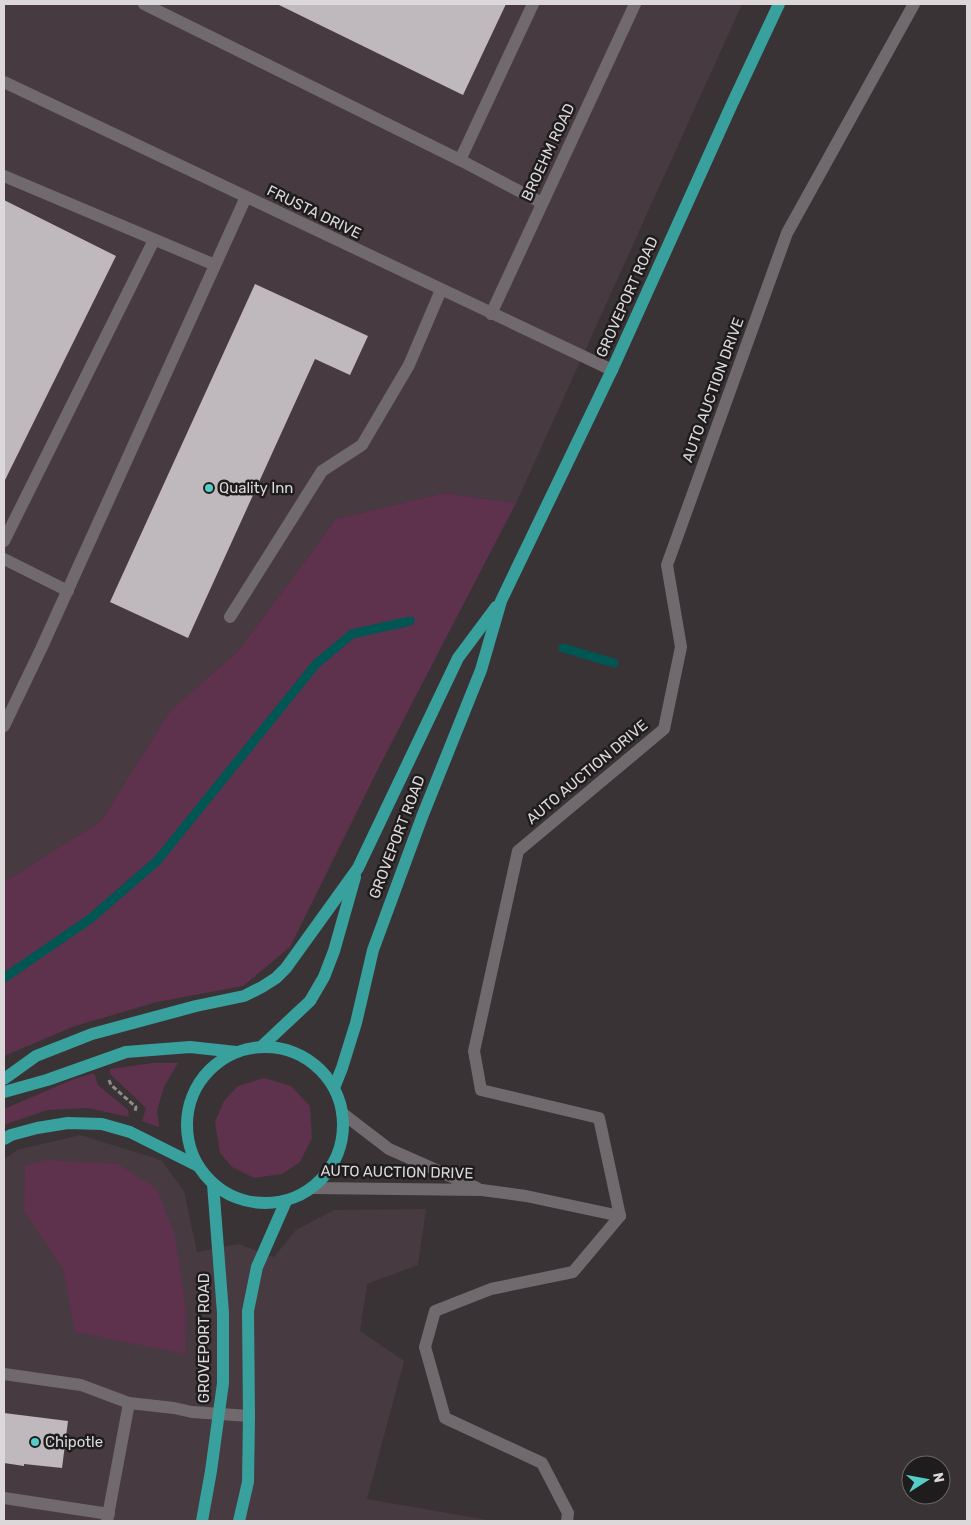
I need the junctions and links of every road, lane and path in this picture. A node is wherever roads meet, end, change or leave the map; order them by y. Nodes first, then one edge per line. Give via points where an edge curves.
1 (144, 4) edge
2 (533, 4) edge
3 (635, 4) edge
4 (779, 4) edge
5 (914, 4) edge
6 (4, 82) edge
7 (460, 160) junction
8 (4, 176) edge
9 (246, 197) junction
10 (542, 203) junction
11 (154, 240) junction
12 (215, 265) junction
13 (441, 290) junction
14 (491, 314) junction
15 (612, 370) junction
16 (4, 541) edge
17 (4, 559) edge
18 (68, 591) junction
19 (501, 601) junction
20 (230, 617) dead end
21 (4, 726) edge
22 (358, 868) junction
23 (261, 1047) junction
24 (236, 1052) junction
25 (4, 1079) edge
26 (108, 1079) dead end
27 (334, 1088) junction
28 (4, 1092) edge
29 (342, 1113) junction
30 (134, 1118) dead end
31 (4, 1138) edge
32 (198, 1166) junction
33 (213, 1184) junction
34 (312, 1188) junction
35 (482, 1190) junction
36 (286, 1201) junction
37 (620, 1216) junction
38 (4, 1374) edge
39 (129, 1403) junction
40 (220, 1414) junction
41 (249, 1416) junction
42 (4, 1498) edge
43 (204, 1517) edge
44 (108, 1518) edge
45 (239, 1521) edge
46 (567, 1521) edge

1 - 7 street
2 - 7 street
3 - 10 street, BROEHM ROAD
4 - 15 main road, GROVEPORT ROAD
5 - 37 street, AUTO AUCTION DRIVE via 787,233 667,565 681,647 664,730 518,851 474,1051 481,1090 599,1118
6 - 9 street, FRUSTA DRIVE
7 - 10 street
8 - 11 street
9 - 12 street
9 - 13 street, FRUSTA DRIVE
10 - 14 street, BROEHM ROAD
11 - 12 street
11 - 16 street
12 - 18 street
13 - 14 street, FRUSTA DRIVE
13 - 20 street via 409,365 362,445 322,471
14 - 15 street, FRUSTA DRIVE
15 - 19 main road, GROVEPORT ROAD
17 - 18 street
18 - 21 street
19 - 22 main road, GROVEPORT ROAD via 458,658
19 - 27 main road, GROVEPORT ROAD via 481,670 373,950 356,1023
22 - 23 main road, GROVEPORT ROAD via 324,977 310,1001
22 - 25 main road, GROVEPORT ROAD via 286,968 262,987 244,996 92,1034 36,1056
23 - 24 main road
23 - 27 main road via 283,1049 303,1057 320,1070
24 - 28 main road via 190,1047 126,1052
24 - 32 main road via 213,1067 198,1085 188,1109 187,1135
26 - 30 path via 136,1108
27 - 29 main road
29 - 34 main road via 342,1134 337,1154 327,1173
29 - 35 street, AUTO AUCTION DRIVE via 390,1149
31 - 32 main road via 68,1123 102,1124 130,1132
32 - 33 main road
33 - 36 main road via 226,1194 245,1201 265,1204
33 - 40 main road, GROVEPORT ROAD via 223,1313 224,1383
34 - 35 street, AUTO AUCTION DRIVE
34 - 36 main road
35 - 37 street, AUTO AUCTION DRIVE
36 - 41 main road via 257,1267 248,1310
37 - 46 street via 573,1272 491,1289 435,1311 425,1347 445,1418 542,1463 568,1512
38 - 39 street via 81,1385
39 - 40 street
39 - 44 street
40 - 41 street
40 - 43 main road, GROVEPORT ROAD
41 - 45 main road via 248,1482
42 - 44 street

